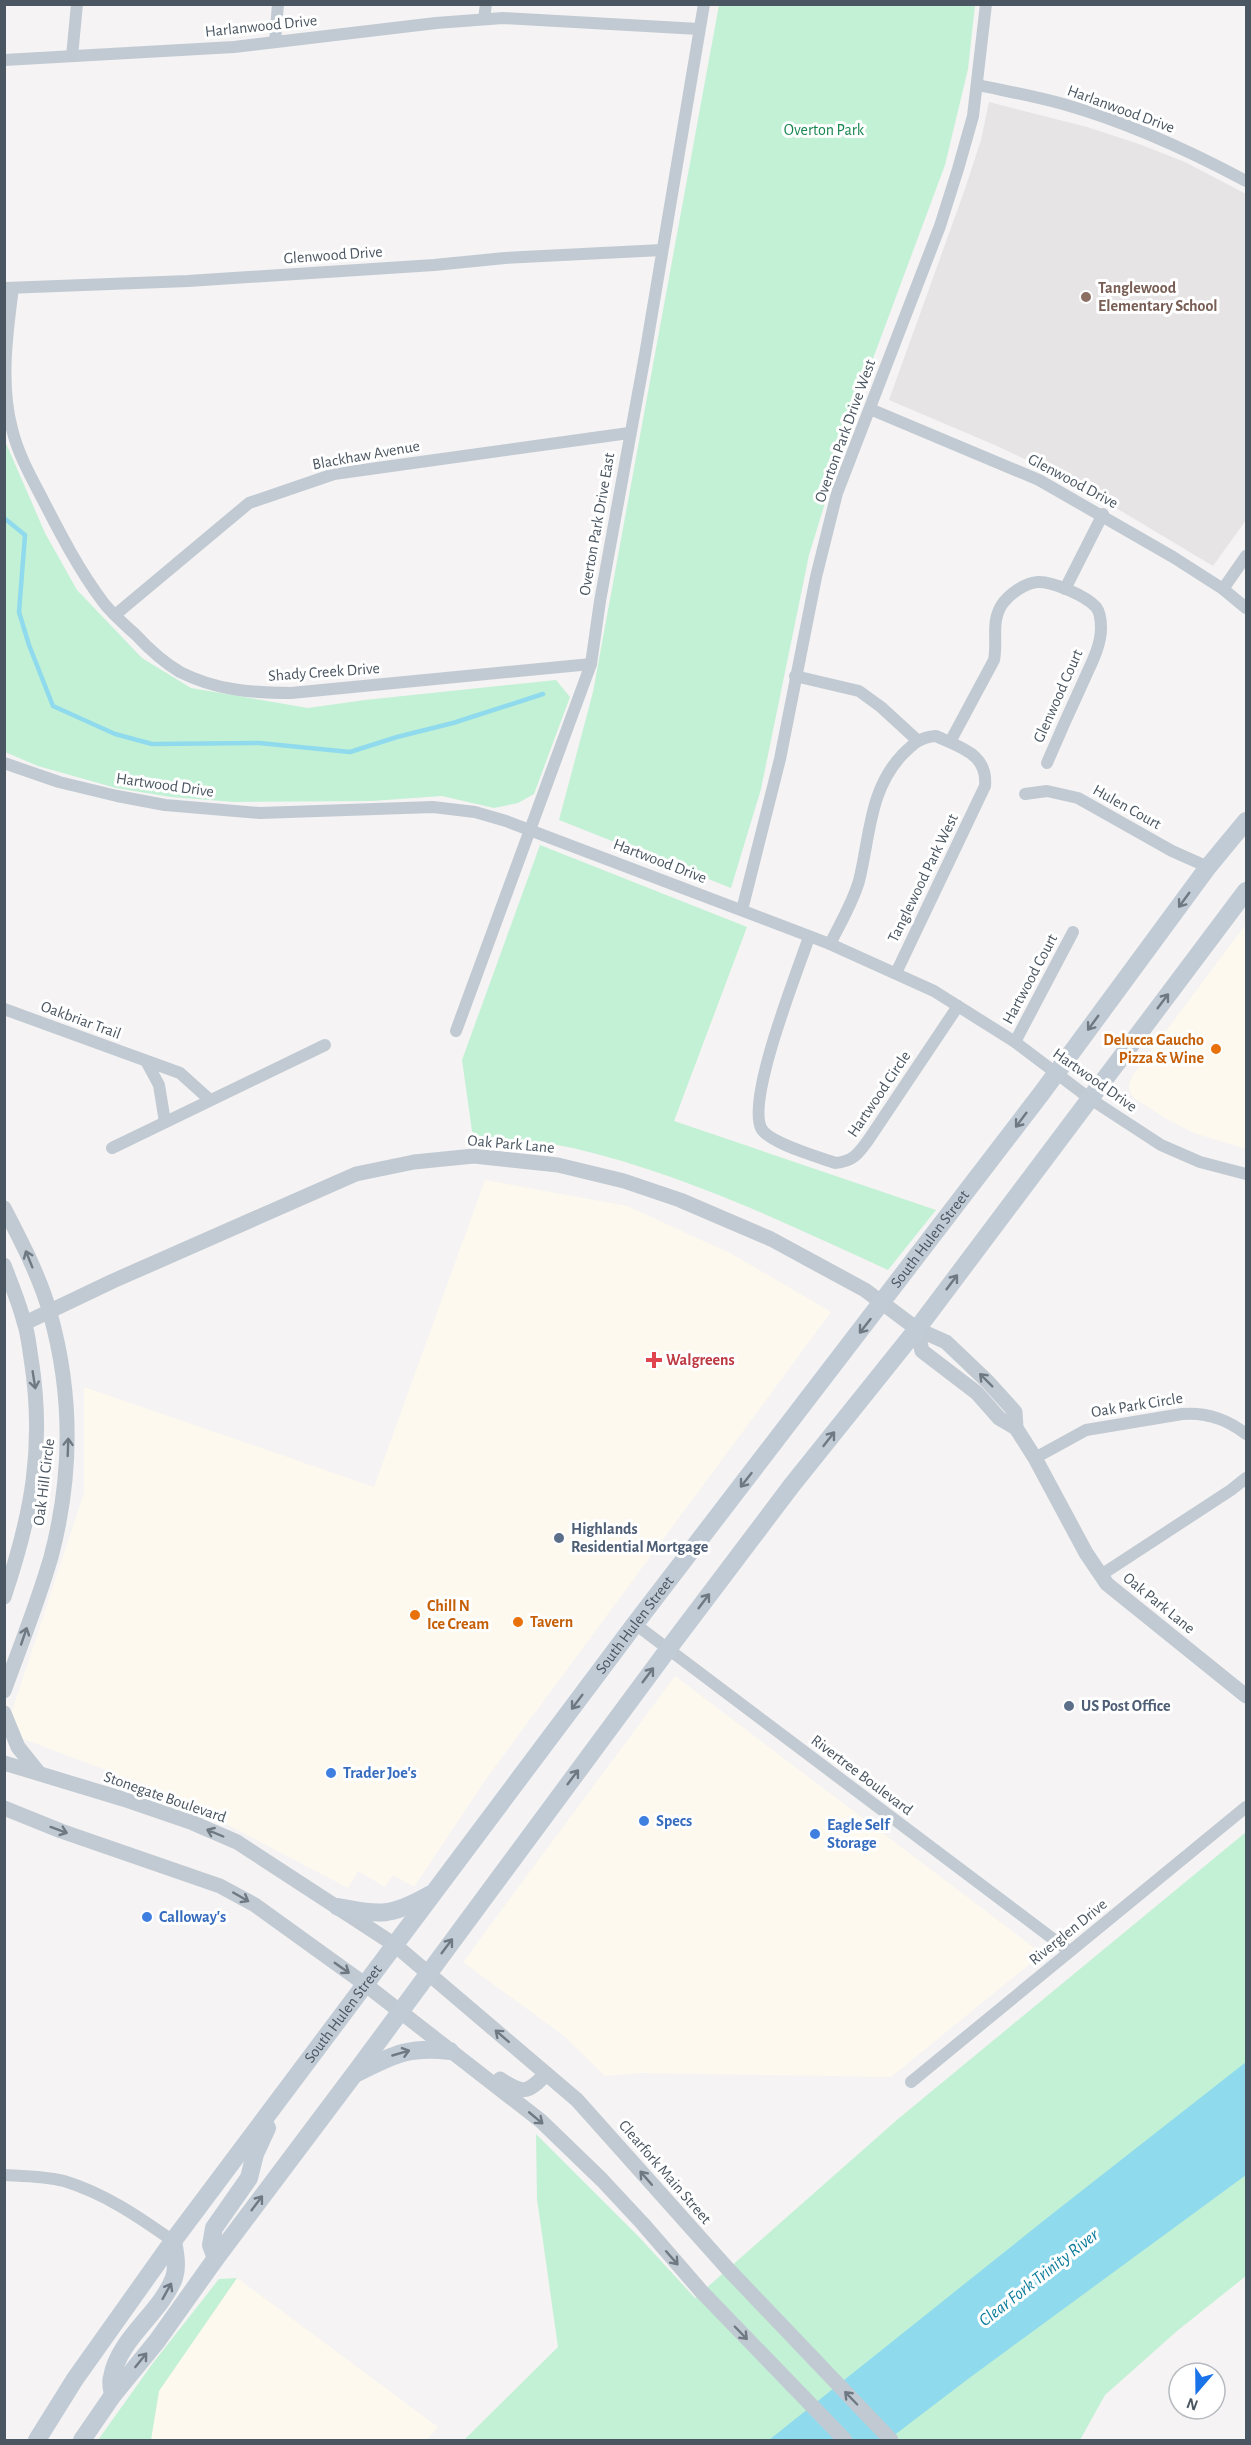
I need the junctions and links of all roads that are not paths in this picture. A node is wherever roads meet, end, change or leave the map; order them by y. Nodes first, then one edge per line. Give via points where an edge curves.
1 (77, 4) edge
2 (278, 4) edge
3 (486, 4) edge
4 (704, 4) edge
5 (986, 4) edge
6 (484, 19) junction
7 (699, 29) junction
8 (275, 42) junction
9 (72, 56) junction
10 (4, 60) edge
11 (978, 85) junction
12 (1246, 180) edge
13 (662, 250) junction
14 (9, 288) edge
15 (870, 409) junction
16 (630, 433) junction
17 (1103, 514) junction
18 (1246, 556) edge
19 (1065, 589) junction
20 (1223, 589) junction
21 (1246, 608) edge
22 (115, 615) junction
23 (591, 664) junction
24 (795, 676) junction
25 (917, 740) junction
26 (950, 742) junction
27 (4, 763) edge
28 (1047, 763) dead end
29 (1025, 794) dead end
30 (1246, 821) edge
31 (531, 830) junction
32 (1208, 867) junction
33 (1246, 891) edge
34 (742, 910) junction
35 (1073, 932) dead end
36 (809, 937) junction
37 (830, 944) junction
38 (896, 974) junction
39 (958, 1005) junction
40 (4, 1009) edge
41 (456, 1031) dead end
42 (1015, 1042) junction
43 (325, 1045) dead end
44 (146, 1061) junction
45 (1056, 1074) junction
46 (1089, 1098) junction
47 (210, 1100) junction
48 (165, 1122) junction
49 (112, 1148) dead end
50 (1246, 1174) edge
51 (4, 1208) edge
52 (4, 1265) edge
53 (883, 1302) junction
54 (50, 1312) junction
55 (25, 1323) junction
56 (917, 1329) junction
57 (1016, 1428) junction
58 (1246, 1434) edge
59 (1035, 1458) junction
60 (1246, 1478) edge
61 (1101, 1575) junction
62 (4, 1597) edge
63 (635, 1624) junction
64 (669, 1648) junction
65 (4, 1691) edge
66 (1246, 1696) edge
67 (4, 1713) edge
68 (4, 1763) edge
69 (38, 1772) junction
70 (1246, 1807) edge
71 (4, 1808) edge
72 (22, 1815) junction
73 (4, 1817) edge
74 (436, 1891) junction
75 (338, 1908) junction
76 (395, 1945) junction
77 (1070, 1951) junction
78 (428, 1971) junction
79 (366, 1985) junction
80 (400, 2010) junction
81 (450, 2051) junction
82 (467, 2064) junction
83 (355, 2073) junction
84 (546, 2074) junction
85 (911, 2082) dead end
86 (281, 2097) junction
87 (4, 2175) edge
88 (173, 2241) junction
89 (216, 2258) junction
90 (113, 2396) junction
91 (37, 2440) edge
92 (82, 2440) edge
93 (845, 2440) edge
94 (891, 2440) edge

1 - 9 street
2 - 8 street
3 - 6 street
4 - 7 street, Overton Park Drive East
5 - 11 street, Overton Park Drive West
6 - 7 street, Harlanwood Drive
6 - 8 street, Harlanwood Drive
7 - 13 street, Overton Park Drive East
8 - 9 street, Harlanwood Drive
9 - 10 street, Harlanwood Drive
11 - 12 street, Harlanwood Drive via 1110,119
11 - 15 street, Overton Park Drive West via 973,116 940,226
13 - 14 street, Glenwood Drive via 188,281
13 - 16 street, Overton Park Drive East
14 - 22 street, Shady Creek Drive via 6,380 11,428 68,551
15 - 17 street, Glenwood Drive via 1039,480
15 - 24 street, Overton Park Drive West via 837,492
16 - 22 street, Blackhaw Avenue via 334,474 290,488 249,503
16 - 23 street, Overton Park Drive East
17 - 19 street
17 - 20 street, Glenwood Drive
18 - 20 street
19 - 26 street via 1033,583 1014,592 1003,603 994,628 994,660
19 - 28 street, Glenwood Court via 1090,601 1097,609 1100,641
20 - 21 street, Glenwood Drive
22 - 23 street, Shady Creek Drive via 152,652 179,671 207,683 258,693
23 - 31 street, Overton Park Drive East
24 - 25 street via 858,691
24 - 34 street, Overton Park Drive West via 780,759
25 - 26 street via 936,736
25 - 37 street via 894,764 880,790 858,883
26 - 38 street, Tanglewood Park West via 983,765 986,774 981,797
27 - 31 street, Hartwood Drive via 59,782 165,805 260,813 433,807 475,812
29 - 32 street, Hulen Court via 1047,790 1078,798
30 - 32 main road, South Hulen Street
31 - 34 street, Hartwood Drive
31 - 41 street, Overton Park Drive East
32 -> 45 main road, South Hulen Street
46 -> 33 main road
34 - 36 street, Hartwood Drive
35 - 42 street, Hartwood Court
36 - 37 street, Hartwood Drive
36 - 39 street, Hartwood Circle via 761,1082 757,1108 761,1129 770,1138 835,1163 854,1158
37 - 38 street, Hartwood Drive
38 - 39 street, Hartwood Drive
39 - 42 street, Hartwood Drive
40 - 44 street, Oakbriar Trail
42 - 45 street, Hartwood Drive
43 - 47 street
44 - 47 street, Oakbriar Trail via 180,1073
44 - 48 street via 159,1086
45 - 46 street, Hartwood Drive
45 -> 53 main road, South Hulen Street
46 - 50 street, Hartwood Drive via 1178,1154
56 -> 46 main road
47 - 48 street
48 - 49 street
54 -> 51 street, Oak Hill Circle
52 - 55 street, Oak Hill Circle
53 - 54 street, Oak Park Lane via 771,1239 681,1200 558,1165 474,1156 414,1162 356,1174
53 - 56 street, Oak Park Lane
53 -> 63 main road, South Hulen Street
54 - 55 street, Oak Park Lane
65 -> 54 street, Oak Hill Circle via 51,1557 62,1507 69,1448 68,1399
55 -> 62 street, Oak Hill Circle via 36,1388 36,1467 28,1519
56 - 57 street, Oak Park Lane via 922,1351 977,1393 999,1418
57 -> 56 street, Oak Park Lane via 1015,1412 988,1382 945,1342
64 -> 56 main road
57 - 59 street, Oak Park Lane
58 - 59 street, Oak Park Circle via 1235,1425 1210,1416 1182,1414 1086,1430
59 - 61 street, Oak Park Lane
60 - 61 street
61 - 66 street, Oak Park Lane via 1115,1592
63 - 64 street, Rivertree Boulevard
63 -> 74 main road, South Hulen Street
64 - 77 street, Rivertree Boulevard
78 -> 64 main road
67 - 69 street via 18,1747
68 - 69 street, Stonegate Boulevard
75 -> 69 street, Stonegate Boulevard via 237,1842 193,1823
70 - 77 street, Riverglen Drive
71 - 72 street
72 - 73 street
72 -> 79 street via 220,1886 255,1905
74 - 75 main road via 403,1910 374,1914
74 - 76 main road, South Hulen Street
75 - 76 street, Stonegate Boulevard
76 - 78 street, Clearfork Main Street
76 - 79 main road, South Hulen Street
77 - 85 street, Riverglen Drive
78 - 80 main road
84 -> 78 street, Clearfork Main Street
79 - 80 street
79 - 86 main road, South Hulen Street
80 - 81 street
80 - 83 main road
81 - 82 street
83 -> 81 main road via 398,2053 426,2048
82 - 84 street via 523,2091 532,2089
82 -> 93 street via 541,2121 602,2180 701,2291
89 -> 83 main road
94 -> 84 street, Clearfork Main Street via 727,2268 577,2100
86 - 88 main road, South Hulen Street
86 - 89 main road via 255,2154 249,2178 214,2228 212,2245
87 - 88 street via 63,2181 98,2193
90 -> 88 main road via 111,2378 121,2354 162,2300 174,2277
88 - 91 main road, South Hulen Street via 75,2379
90 -> 89 main road
90 - 92 main road

